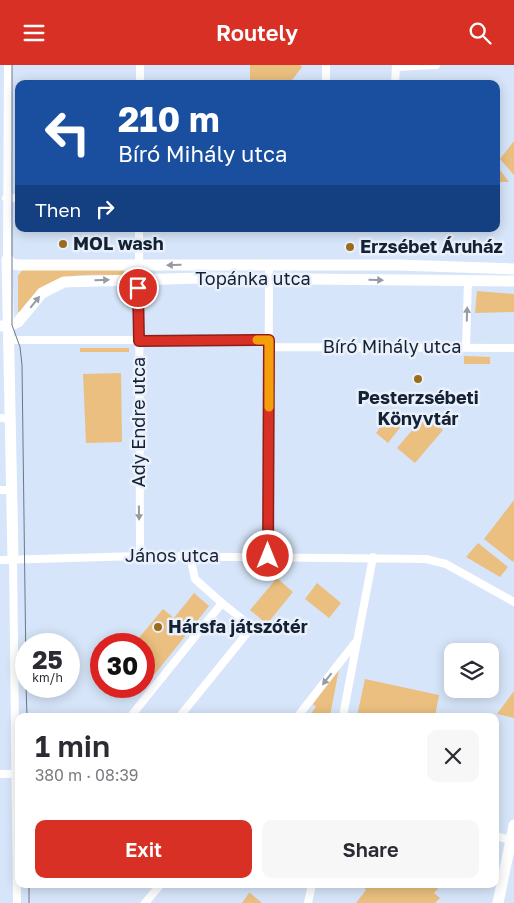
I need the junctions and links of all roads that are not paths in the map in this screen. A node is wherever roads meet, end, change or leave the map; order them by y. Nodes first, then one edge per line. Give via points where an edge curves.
1 (8, 65) edge
2 (140, 65) edge
3 (326, 65) edge
4 (436, 65) edge
5 (396, 66) edge
6 (140, 80) edge
7 (326, 80) edge
8 (395, 80) edge
9 (4, 110) edge
10 (3, 143) edge
11 (6, 198) junction
12 (15, 198) edge
13 (140, 232) edge
14 (3, 258) edge
15 (270, 265) junction
16 (139, 266) junction
17 (514, 269) edge
18 (269, 278) junction
19 (139, 279) junction
20 (468, 280) junction
21 (514, 281) edge
22 (4, 326) edge
23 (9, 340) junction
24 (139, 341) junction
25 (269, 343) junction
26 (466, 347) junction
27 (514, 348) edge
28 (6, 419) edge
29 (0, 489) edge
30 (12, 490) junction
31 (140, 556) junction
32 (190, 556) junction
33 (268, 556) junction
34 (373, 557) junction
35 (14, 559) junction
36 (0, 560) edge
37 (514, 602) edge
38 (222, 603) junction
39 (357, 641) junction
40 (15, 713) edge
41 (133, 713) edge
42 (182, 713) edge
43 (300, 713) edge
44 (344, 713) edge
45 (0, 774) edge
46 (15, 774) edge
47 (514, 825) edge
48 (499, 837) edge
49 (511, 840) junction
50 (17, 888) edge
51 (158, 888) edge
52 (311, 888) edge
53 (17, 903) edge
54 (145, 903) edge
55 (308, 903) edge
56 (498, 903) edge

1 - 9 street
2 - 6 street
3 - 7 street
4 - 5 street
5 - 8 street
9 - 10 street
10 - 11 street
11 - 12 street
11 - 14 street
13 - 16 street, Ady Endre utca
14 - 16 street, Topánka utca via 15,265
14 - 22 street
15 -> 16 street, Topánka utca
15 - 17 street, Topánka utca
15 - 18 street
16 - 19 street, Ady Endre utca
18 - 19 street, Topánka utca
18 -> 20 street, Topánka utca
18 - 25 street
22 -> 19 street, Topánka utca via 18,322 35,300 52,286 64,282
19 - 24 street, Ady Endre utca
20 - 21 street, Topánka utca
26 -> 20 street
22 - 23 street
23 - 24 street, Bíró Mihály utca
23 - 28 street
24 - 25 street, Bíró Mihály utca
24 -> 31 street, Ady Endre utca
25 - 26 street, Bíró Mihály utca
25 - 33 street
26 - 27 street, Bíró Mihály utca
28 - 30 street
29 - 30 street
30 - 35 street
31 - 32 street, János utca
31 - 35 street, János utca
32 - 33 street, János utca
32 - 38 street via 195,579
33 - 34 street, János utca
34 - 37 street, János utca via 426,559 446,564
34 - 39 street
35 - 36 street, János utca
35 - 40 street
38 - 41 street
38 - 42 street via 252,627
39 -> 43 street
39 - 44 street
45 - 46 street
47 - 49 street
48 - 49 street
49 - 56 street
50 - 53 street
51 - 54 street
52 - 55 street

